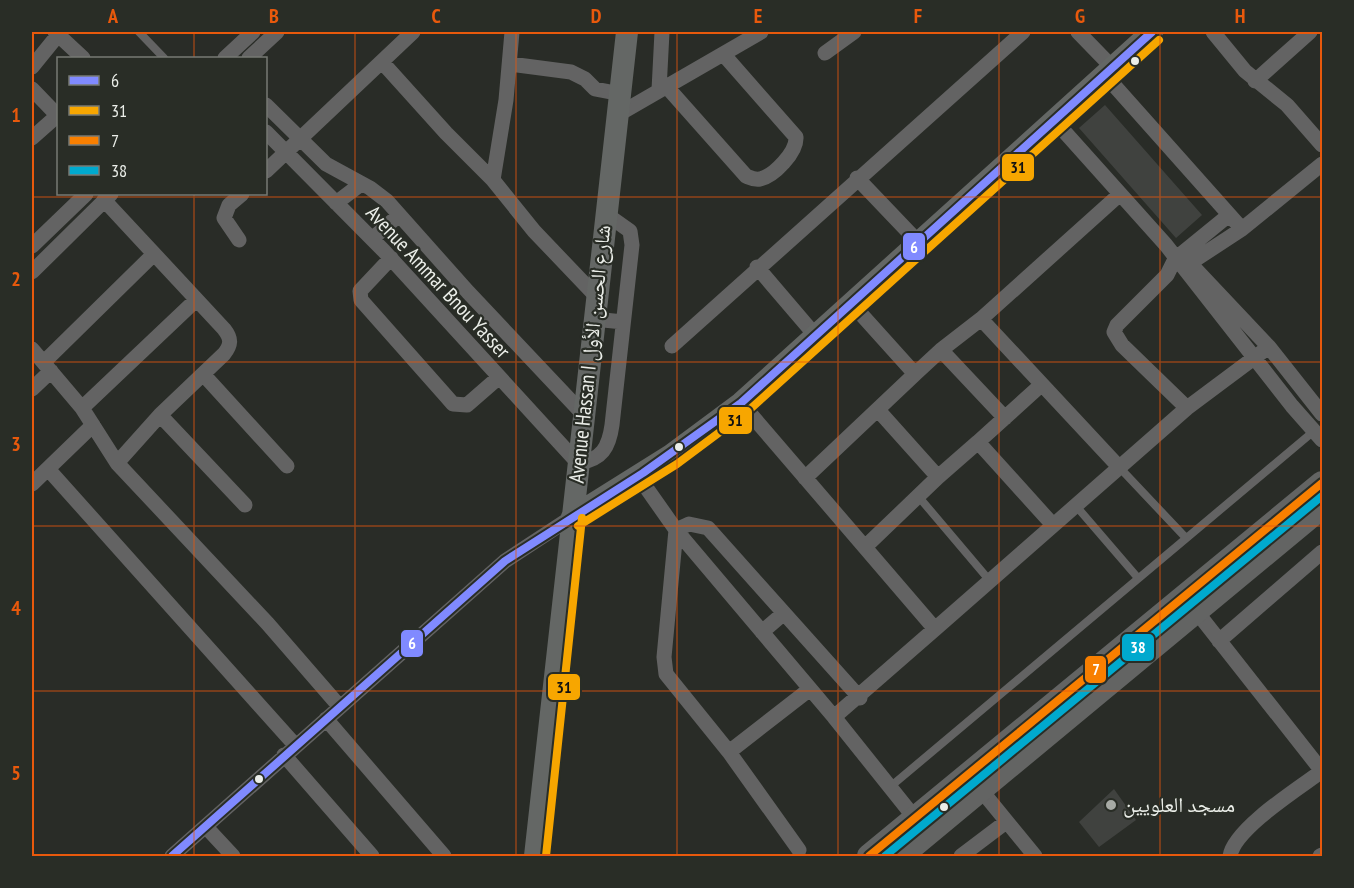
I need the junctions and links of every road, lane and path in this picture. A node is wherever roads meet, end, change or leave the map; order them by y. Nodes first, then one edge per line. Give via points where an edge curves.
1 (140, 32) edge
2 (229, 32) edge
3 (253, 32) edge
4 (277, 32) edge
5 (414, 32) edge
6 (512, 32) edge
7 (627, 32) edge
8 (662, 32) edge
9 (761, 32) edge
10 (854, 32) edge
11 (1023, 32) edge
12 (1078, 32) edge
13 (1152, 32) edge
14 (1213, 32) edge
15 (1310, 32) edge
16 (57, 33) edge
17 (239, 44) junction
18 (825, 53) dead end
19 (724, 55) junction
20 (82, 57) edge
21 (163, 57) edge
22 (226, 57) edge
23 (250, 57) edge
24 (382, 62) junction
25 (510, 64) junction
26 (32, 67) edge
27 (1108, 70) junction
28 (1255, 81) junction
29 (32, 89) edge
30 (663, 89) junction
31 (620, 104) junction
32 (267, 106) edge
33 (57, 115) edge
34 (57, 117) edge
35 (1054, 120) junction
36 (267, 133) edge
37 (32, 138) edge
38 (300, 139) junction
39 (1323, 145) edge
40 (286, 152) junction
41 (1323, 164) edge
42 (267, 170) edge
43 (857, 178) junction
44 (493, 180) junction
45 (361, 184) junction
46 (86, 195) edge
47 (241, 195) edge
48 (1119, 195) junction
49 (108, 197) edge
50 (336, 202) junction
51 (606, 214) junction
52 (399, 215) junction
53 (1229, 215) junction
54 (1242, 229) junction
55 (372, 239) junction
56 (239, 240) dead end
57 (919, 243) junction
58 (32, 246) edge
59 (154, 254) junction
60 (391, 258) junction
61 (1182, 261) junction
62 (757, 267) junction
63 (32, 272) edge
64 (196, 300) junction
65 (852, 304) junction
66 (596, 308) junction
67 (981, 319) junction
68 (623, 322) junction
69 (815, 335) junction
70 (672, 346) dead end
71 (1269, 347) junction
72 (32, 350) edge
73 (941, 350) junction
74 (1255, 358) junction
75 (48, 367) junction
76 (915, 374) junction
77 (203, 375) junction
78 (498, 378) junction
79 (1041, 385) junction
80 (32, 389) edge
81 (741, 403) junction
82 (82, 408) junction
83 (1187, 408) junction
84 (878, 410) junction
85 (1323, 414) edge
86 (160, 415) junction
87 (585, 416) junction
88 (1005, 418) junction
89 (93, 425) junction
90 (1318, 436) edge
91 (978, 442) junction
92 (117, 463) junction
93 (578, 463) junction
94 (287, 466) dead end
95 (1119, 467) junction
96 (48, 469) junction
97 (638, 476) junction
98 (938, 477) junction
99 (805, 478) junction
100 (1323, 483) edge
101 (32, 484) edge
102 (918, 496) junction
103 (245, 505) dead end
104 (1076, 506) junction
105 (1323, 507) edge
106 (572, 517) junction
107 (1053, 525) junction
108 (676, 530) junction
109 (1186, 538) junction
110 (865, 547) junction
111 (1323, 552) edge
112 (1138, 578) junction
113 (990, 581) junction
114 (1196, 611) junction
115 (784, 613) junction
116 (935, 629) junction
117 (762, 632) junction
118 (1220, 640) junction
119 (810, 689) junction
120 (860, 698) junction
121 (340, 707) junction
122 (834, 717) junction
123 (326, 719) junction
124 (290, 750) junction
125 (729, 752) junction
126 (1322, 771) edge
127 (889, 788) junction
128 (981, 790) junction
129 (914, 817) junction
130 (1006, 822) junction
131 (206, 827) junction
132 (799, 850) dead end
133 (172, 856) edge
134 (233, 856) edge
135 (372, 856) edge
136 (444, 856) edge
137 (535, 856) edge
138 (869, 856) edge
139 (901, 856) edge
140 (961, 856) edge
141 (1035, 856) edge
142 (1230, 856) edge

1 - 21 lane
2 - 17 street
3 - 17 street
4 - 23 street
5 - 24 street
6 - 25 street
7 - 31 main road, Avenue Hassan I شارع الحسن الأول
8 - 30 street
9 - 19 street
10 - 18 street
11 - 43 street
12 - 27 street
13 - 27 main road
14 - 28 street
15 - 28 street
16 - 20 street
16 - 26 street
17 - 22 street
19 - 30 street
19 - 30 street via 796,137 789,155 762,179 746,176
24 - 38 street
24 - 44 street
25 - 31 street via 571,72
25 - 44 street
27 - 35 main road
27 - 53 street
28 - 39 street via 1287,105
29 - 33 street
30 - 31 street
31 - 51 main road, Avenue Hassan I شارع الحسن الأول
32 - 38 street
34 - 37 street
35 - 48 street
35 - 57 main road
36 - 40 street, Avenue Ammar Bnou Yasser
38 - 40 street
38 - 45 street via 326,164
40 - 42 street
40 - 50 street, Avenue Ammar Bnou Yasser
41 - 54 street
43 - 57 street
43 - 62 street
44 - 66 street
45 - 50 street
45 - 52 street via 378,193
46 - 58 street
47 - 56 street via 224,218
48 - 61 street
48 - 67 street
49 - 59 street
49 - 63 street
50 - 55 street, Avenue Ammar Bnou Yasser
51 - 66 main road, Avenue Hassan I شارع الحسن الأول
51 - 68 street via 630,231 632,245
52 - 55 street
52 - 87 street
53 - 54 street
53 - 61 street
54 - 61 street
55 - 60 street, Avenue Ammar Bnou Yasser
57 - 65 main road
59 - 64 street
59 - 75 street
60 - 78 street, Avenue Ammar Bnou Yasser
60 - 78 street via 365,284 360,291 361,300 453,404 467,405
61 - 71 street
61 - 74 street
61 - 83 street via 1114,332 1122,345
62 - 69 street
62 - 70 street
64 - 77 street via 231,340
64 - 82 street
65 - 69 main road
65 - 76 street
66 - 68 street
66 - 87 main road, Avenue Hassan I شارع الحسن الأول
67 - 73 street
67 - 79 street
68 - 93 street via 610,440 595,459
69 - 81 main road
71 - 74 street
71 - 85 street
72 - 75 street
73 - 76 street
73 - 88 street
74 - 83 street
74 - 90 street
75 - 80 street
75 - 82 street
76 - 84 street
77 - 86 street
77 - 94 street
78 - 93 street, Avenue Ammar Bnou Yasser
79 - 88 street
79 - 95 street
81 - 97 main road
81 - 99 street
82 - 89 street
83 - 95 street
84 - 98 street
84 - 99 street
86 - 92 street
86 - 103 street
87 - 93 main road, Avenue Hassan I شارع الحسن الأول
88 - 91 street
89 - 92 street
89 - 96 street
90 - 109 lane
91 - 98 street
91 - 107 street
92 - 121 street
93 - 106 main road, Avenue Hassan I شارع الحسن الأول
95 - 104 street
95 - 109 lane
96 - 101 street
96 - 124 street
97 - 106 main road
97 - 108 street
98 - 102 street
99 - 110 street
100 - 129 main road
102 - 110 street
102 - 113 lane
104 - 107 street
104 - 112 lane
105 - 114 main road
106 - 121 street via 505,561
106 - 137 main road, Avenue Hassan I شارع الحسن الأول
107 - 113 street
108 - 115 street via 689,524 708,528
108 - 117 street
108 - 125 street via 664,666 674,687
109 - 112 lane
110 - 116 street
111 - 118 street
112 - 127 lane
113 - 116 street
114 - 118 street
114 - 128 main road
115 - 117 street
115 - 120 street
116 - 120 street
117 - 119 street
118 - 126 street
119 - 122 street
119 - 125 street
120 - 122 street
121 - 123 street
122 - 127 street
123 - 124 street
123 - 136 street
124 - 131 street
124 - 135 street
125 - 132 street
126 - 142 street via 1248,828 1234,844
127 - 129 street
128 - 130 street
128 - 139 main road
129 - 138 main road
130 - 140 street
130 - 141 street
131 - 133 street
131 - 134 street

